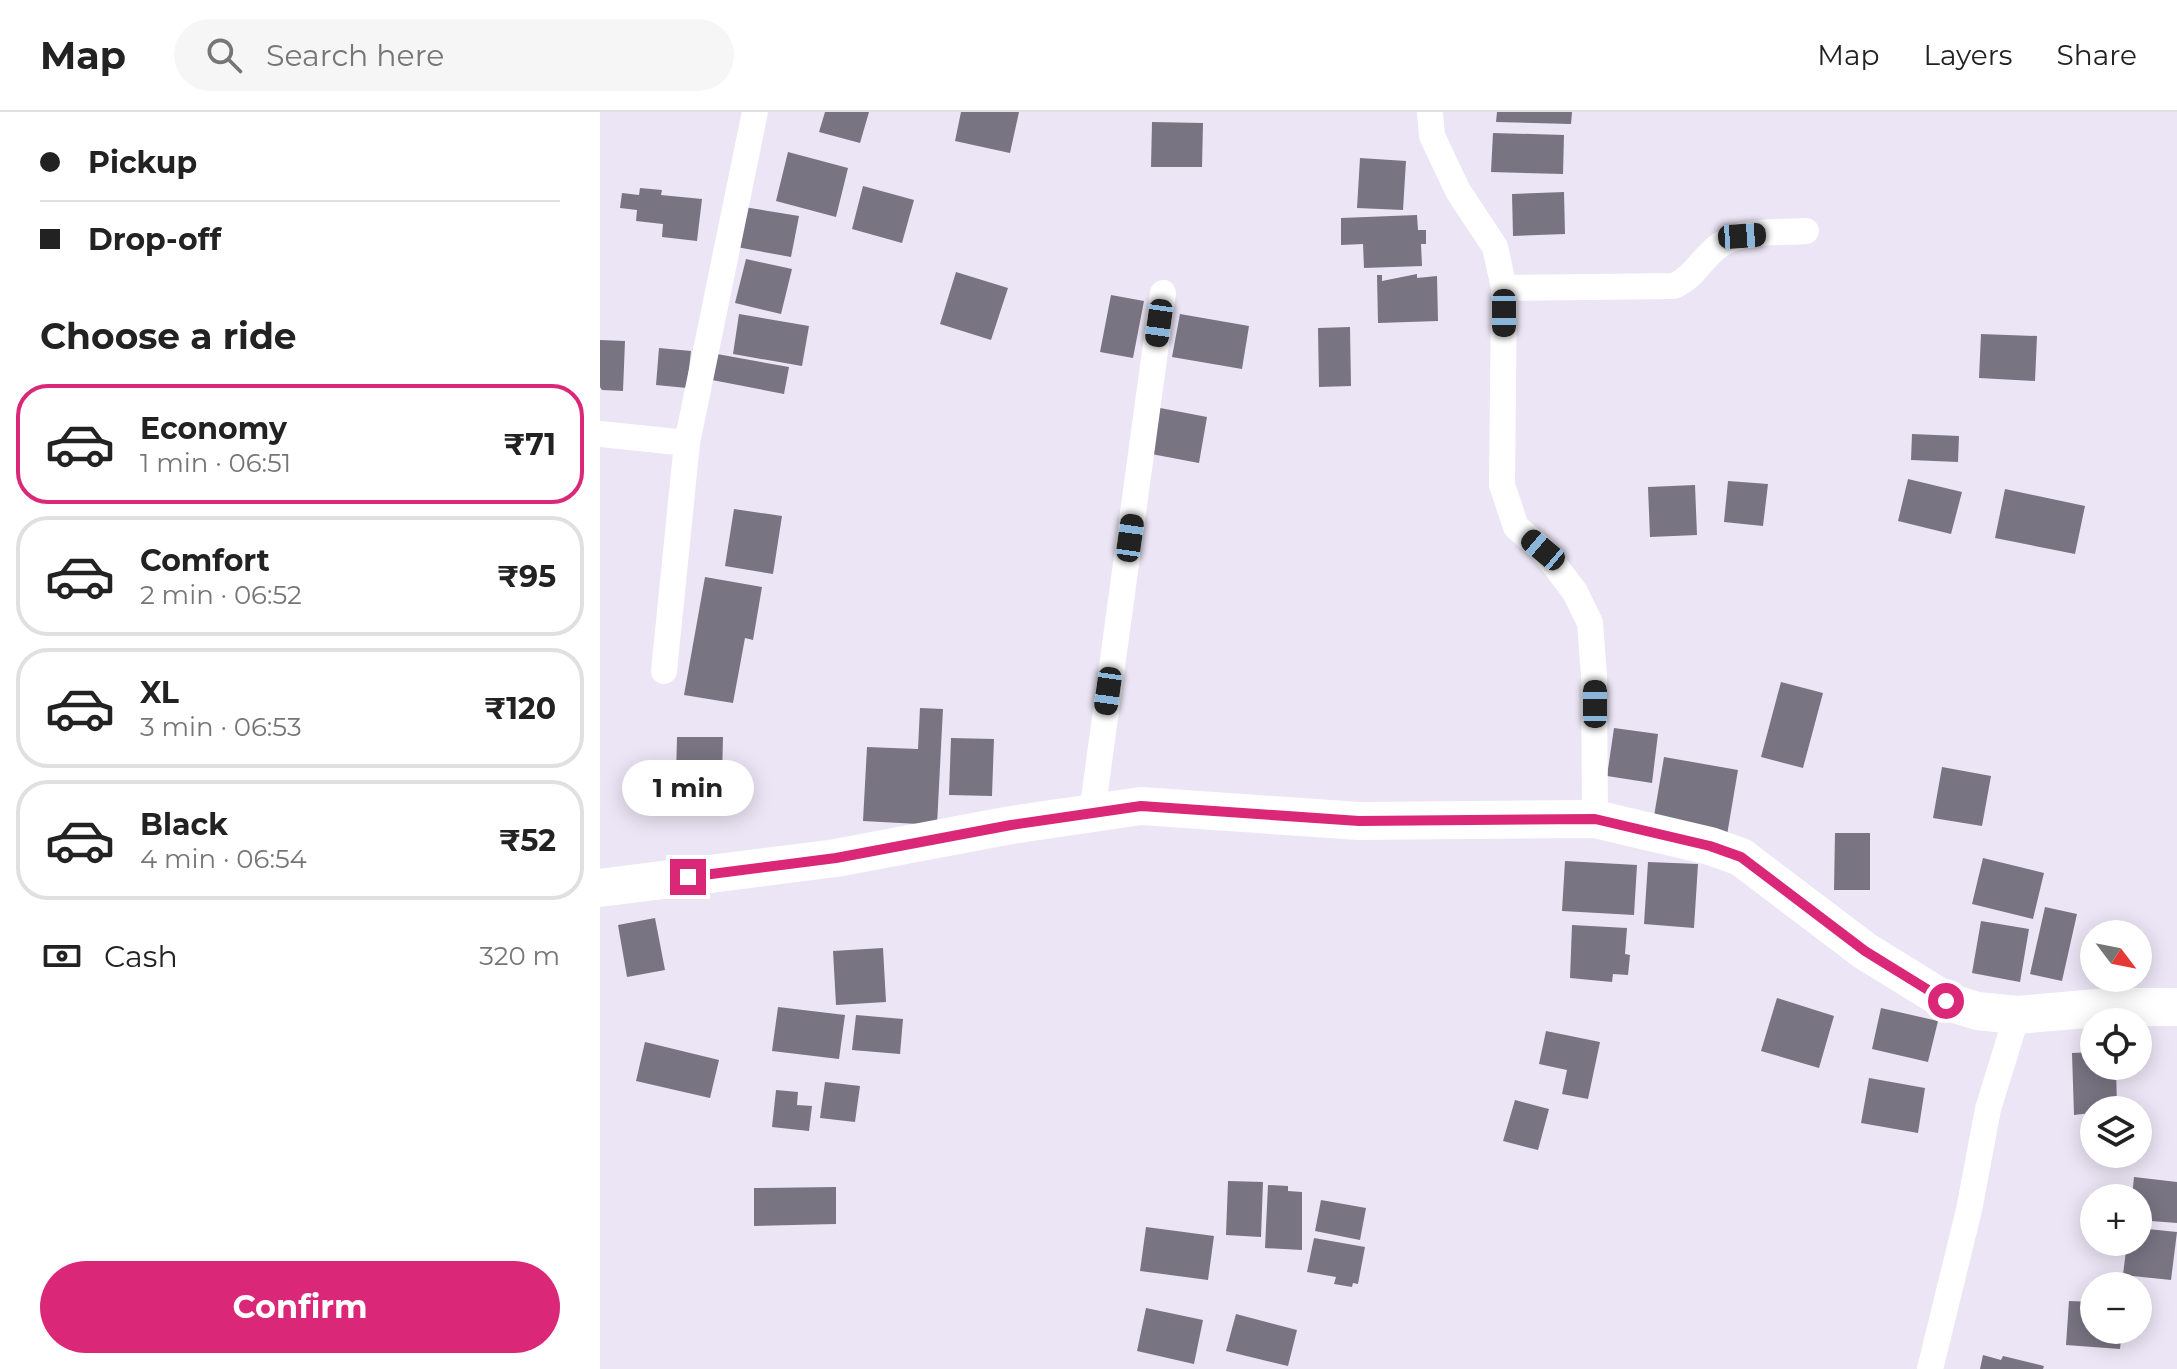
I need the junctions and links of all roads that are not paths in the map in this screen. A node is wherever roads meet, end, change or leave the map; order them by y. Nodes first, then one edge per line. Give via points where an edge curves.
1 (755, 112) edge
2 (1430, 112) edge
3 (1806, 231) dead end
4 (1504, 288) junction
5 (1163, 293) dead end
6 (600, 434) edge
7 (687, 443) junction
8 (664, 671) dead end
9 (1092, 813) junction
10 (1595, 819) junction
11 (600, 888) edge
12 (2177, 1007) edge
13 (2017, 1015) junction
14 (1930, 1369) edge

1 - 7 street
2 - 4 street via 1432,136 1458,191 1495,247
3 - 4 street via 1742,236 1719,245 1690,279 1674,286
4 - 10 street via 1502,485 1516,527 1543,550 1575,592 1590,623
5 - 9 street
6 - 7 street
7 - 8 street
9 - 10 main road via 1141,806 1359,821
9 - 11 main road via 836,858
10 - 13 main road via 1741,857 1865,951 1946,1001
12 - 13 main road
13 - 14 street via 1988,1109

